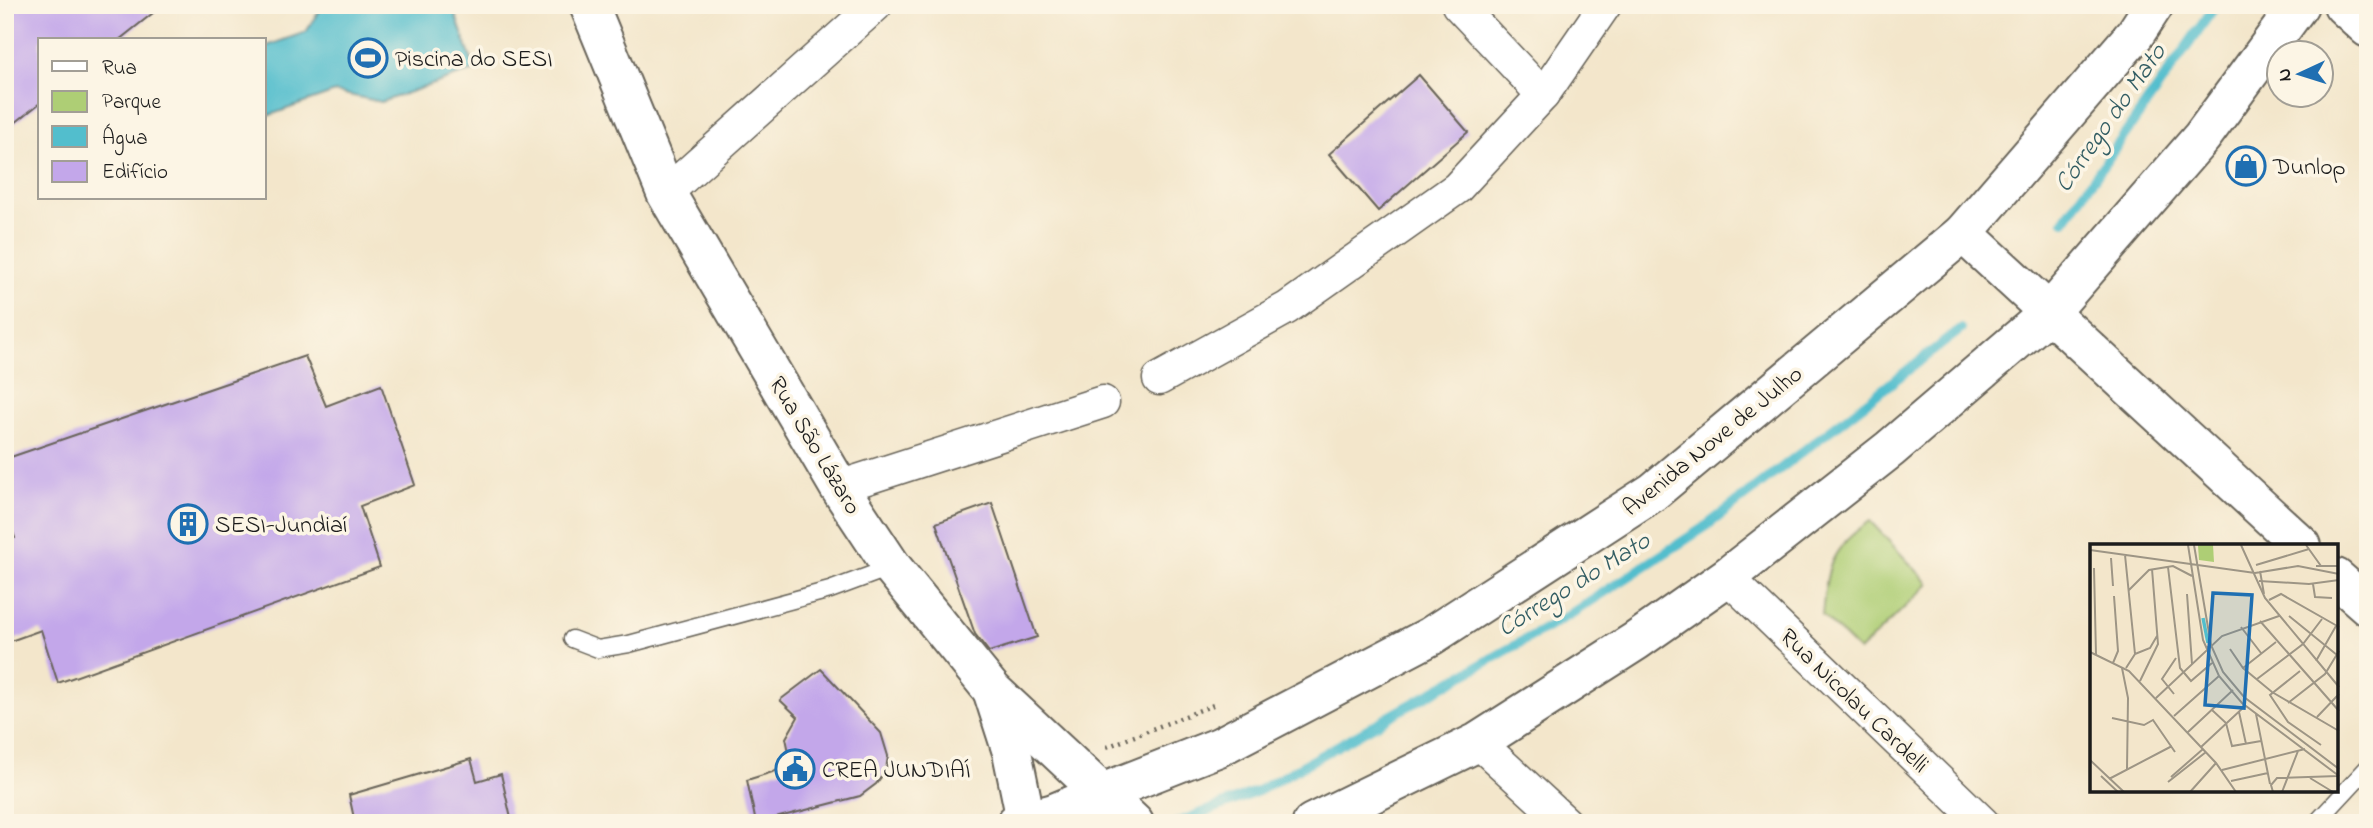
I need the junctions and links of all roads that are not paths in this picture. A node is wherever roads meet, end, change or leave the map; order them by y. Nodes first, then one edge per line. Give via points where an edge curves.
1 (589, 5) edge
2 (876, 5) edge
3 (1458, 5) edge
4 (1605, 5) edge
5 (2154, 5) edge
6 (2299, 5) edge
7 (2343, 5) edge
8 (2368, 28) edge
9 (1543, 95) junction
10 (666, 193) junction
11 (1976, 244) junction
12 (2040, 305) junction
13 (1159, 379) dead end
14 (1103, 402) dead end
15 (839, 487) junction
16 (2300, 544) edge
17 (892, 567) junction
18 (1727, 577) junction
19 (2338, 580) edge
20 (2368, 606) edge
21 (572, 639) dead end
22 (992, 690) junction
23 (1478, 742) junction
24 (2368, 767) edge
25 (1114, 813) edge
26 (1021, 821) edge
27 (1312, 823) edge
28 (1566, 823) edge
29 (1983, 823) edge
30 (2316, 823) edge

1 - 10 main road, Rua São Lázaro
2 - 10 street
3 - 9 street
4 - 9 street
5 - 11 main road, Avenida Nove de Julho
6 - 12 main road via 2202,137
7 - 8 main road
9 - 13 street via 1457,188 1287,308
10 - 15 main road, Rua São Lázaro
11 - 12 main road
11 - 25 main road, Avenida Nove de Julho via 1642,500 1431,636 1219,747
12 - 16 main road
12 - 18 main road via 1890,449
14 - 15 street
15 - 17 main road, Rua São Lázaro
17 - 21 lane via 830,590 629,644 598,649
17 - 22 main road, Rua São Lázaro
18 - 23 main road via 1636,642
18 - 29 street, Rua Nicolau Cardelli
19 - 20 main road
22 - 25 main road, Rua São Lázaro via 1072,765
22 - 26 main road via 1012,751
23 - 27 main road
23 - 28 street
24 - 30 lane
25 - 26 main road, Avenida Nove de Julho via 1054,813

